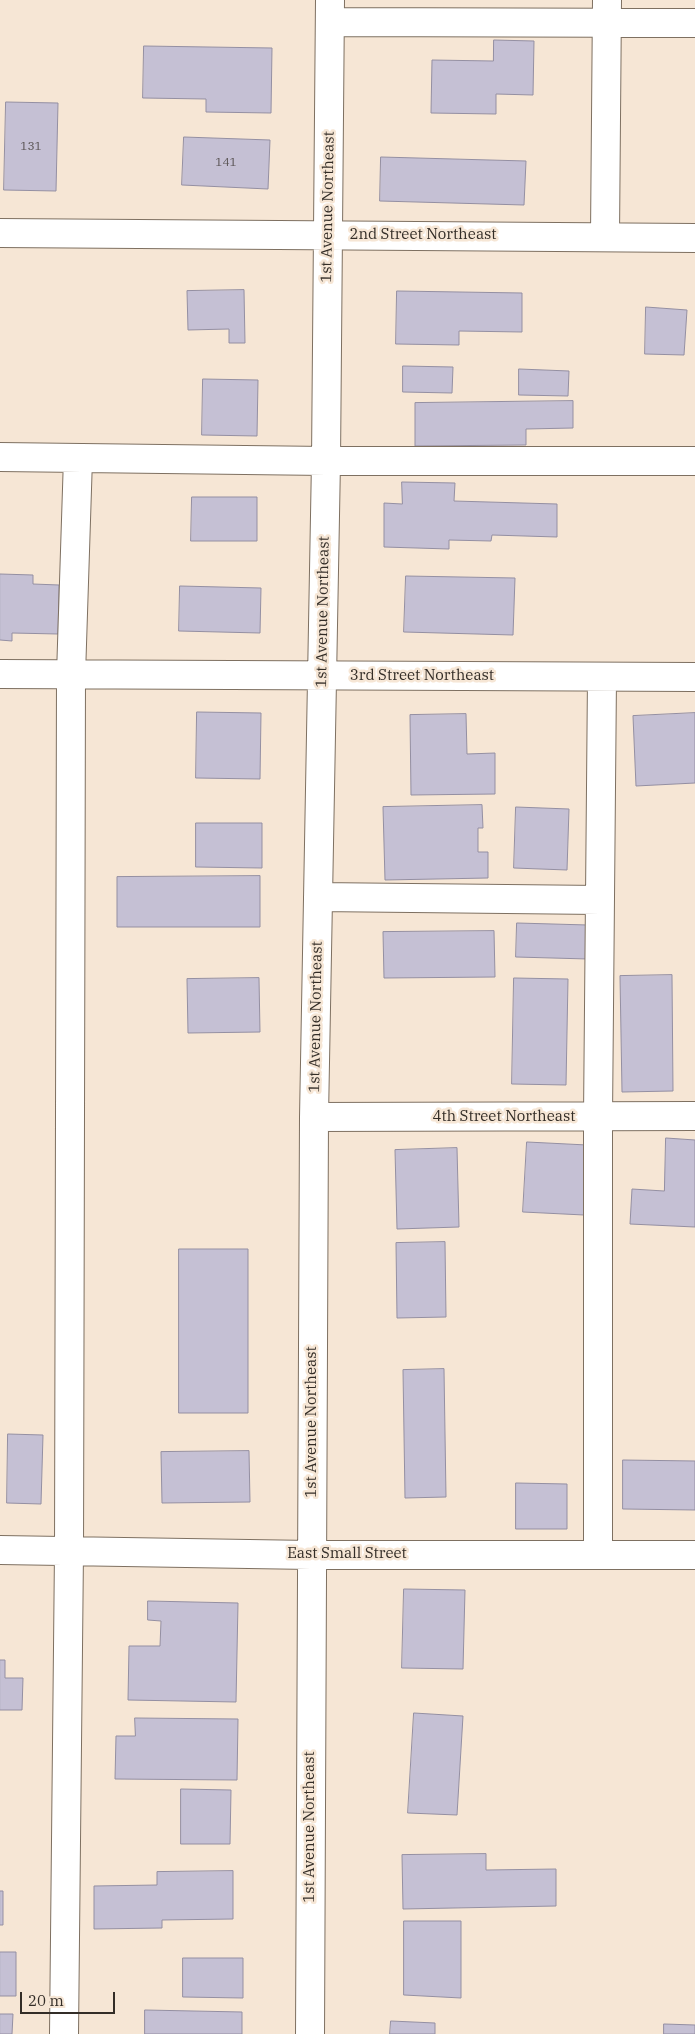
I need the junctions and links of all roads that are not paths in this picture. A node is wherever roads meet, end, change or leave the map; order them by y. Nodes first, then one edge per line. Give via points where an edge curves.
1 (330, 11) edge
2 (607, 12) edge
3 (695, 23) edge
4 (0, 233) edge
5 (327, 235) junction
6 (605, 236) junction
7 (695, 238) edge
8 (0, 457) edge
9 (78, 458) junction
10 (326, 461) junction
11 (695, 461) edge
12 (0, 674) edge
13 (71, 674) junction
14 (322, 676) junction
15 (602, 677) junction
16 (695, 677) edge
17 (318, 897) junction
18 (600, 900) junction
19 (695, 1116) edge
20 (314, 1117) junction
21 (598, 1117) junction
22 (0, 1550) edge
23 (70, 1551) junction
24 (311, 1554) junction
25 (598, 1555) junction
26 (695, 1555) edge
27 (64, 2034) edge
28 (310, 2034) edge

1 - 2 street
1 - 5 street, 1st Avenue Northeast
2 - 3 street
2 - 6 street
4 - 5 street, 2nd Street Northeast
5 - 6 street, 2nd Street Northeast
5 - 10 street, 1st Avenue Northeast
6 - 7 street, 2nd Street Northeast
8 - 9 street
9 - 10 street
9 - 13 street
10 - 11 street
10 - 14 street, 1st Avenue Northeast
12 - 13 street, 3rd Street Northeast
13 - 14 street, 3rd Street Northeast
13 - 23 street
14 - 15 street, 3rd Street Northeast
14 - 17 street, 1st Avenue Northeast
15 - 16 street, 3rd Street Northeast
15 - 18 street
17 - 18 street
17 - 20 street, 1st Avenue Northeast
18 - 21 street
19 - 21 street, 4th Street Northeast
20 - 21 street, 4th Street Northeast
20 - 24 street, 1st Avenue Northeast
21 - 25 street
22 - 23 street, East Small Street
23 - 24 street, East Small Street
23 - 27 street
24 - 25 street, East Small Street
24 - 28 street, 1st Avenue Northeast
25 - 26 street, East Small Street

